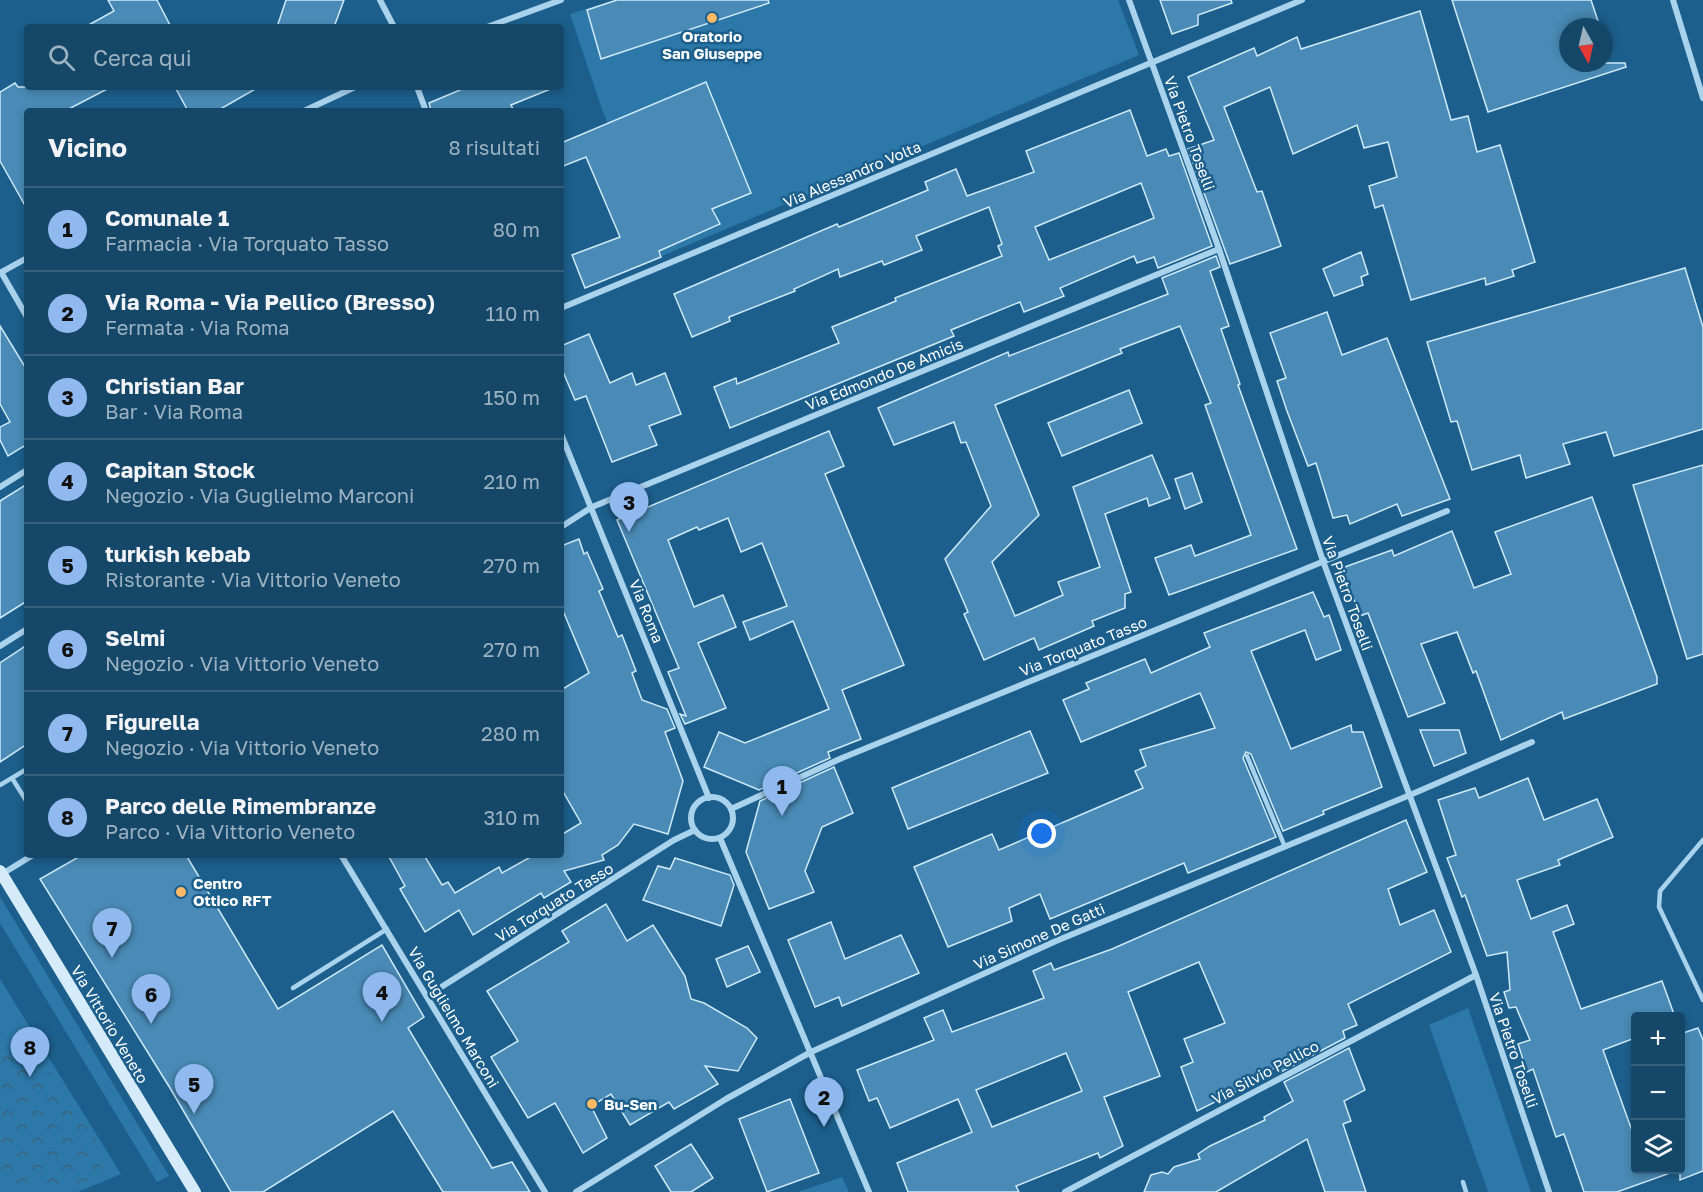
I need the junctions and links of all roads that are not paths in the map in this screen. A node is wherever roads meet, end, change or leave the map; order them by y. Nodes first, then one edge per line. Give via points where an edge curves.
1 (380, 0) edge
2 (561, 0) edge
3 (1130, 0) edge
4 (1302, 0) edge
5 (1673, 0) edge
6 (392, 24) edge
7 (495, 24) edge
8 (1152, 62) junction
9 (349, 90) edge
10 (418, 90) edge
11 (1703, 98) edge
12 (310, 108) edge
13 (425, 108) edge
14 (1219, 249) junction
15 (24, 260) edge
16 (0, 272) edge
17 (564, 307) edge
18 (24, 312) edge
19 (564, 441) edge
20 (24, 472) edge
21 (0, 487) edge
22 (592, 507) junction
23 (1447, 511) dead end
24 (564, 524) edge
25 (1323, 561) junction
26 (24, 631) edge
27 (0, 646) edge
28 (1532, 742) dead end
29 (1247, 756) dead end
30 (24, 771) edge
31 (12, 778) junction
32 (0, 785) edge
33 (1410, 795) junction
34 (24, 797) edge
35 (709, 798) junction
36 (731, 809) junction
37 (695, 830) junction
38 (720, 838) junction
39 (1703, 840) edge
40 (1285, 847) junction
41 (28, 858) edge
42 (343, 858) edge
43 (1, 873) edge
44 (387, 929) junction
45 (1476, 975) junction
46 (293, 988) dead end
47 (427, 996) junction
48 (1703, 1000) edge
49 (811, 1052) junction
50 (1463, 1182) dead end
51 (190, 1191) edge
52 (544, 1192) edge
53 (576, 1192) edge
54 (869, 1192) edge
55 (1065, 1192) edge
56 (1466, 1192) edge
57 (1550, 1192) edge

1 - 6 street
2 - 7 street
3 - 8 street, Via Pietro Toselli
4 - 8 street, Via Alessandro Volta
5 - 11 street
8 - 14 street, Via Pietro Toselli
8 - 17 street, Via Alessandro Volta
9 - 12 street
10 - 13 street
14 - 22 street, Via Edmondo De Amicis
14 - 25 street, Via Pietro Toselli
15 - 16 street
16 - 18 street
19 - 22 street, Via Roma
20 - 21 street
22 - 24 street, Via Edmondo De Amicis
22 - 35 street, Via Roma
23 - 25 street, Via Torquato Tasso
25 - 33 street, Via Pietro Toselli
25 - 36 street, Via Torquato Tasso via 842,758
26 - 27 street
28 - 33 street, Via Simone De Gatti
29 - 40 lane
30 - 31 lane
31 - 32 lane
31 - 34 lane
33 - 40 street, Via Simone De Gatti
33 - 45 street, Via Pietro Toselli
35 - 36 street via 725,802
35 - 37 street via 694,807
36 - 38 street via 732,825
37 - 38 street via 703,837
37 - 47 street, Via Torquato Tasso
38 - 49 street
39 - 48 lane via 1660,891 1659,907
40 - 49 street, Via Simone De Gatti via 1056,941
41 - 43 street
42 - 44 street, Via Guglielmo Marconi
43 - 51 main road, Via Vittorio Veneto
44 - 46 lane
44 - 47 street, Via Guglielmo Marconi
45 - 55 street, Via Silvio Pellico
45 - 57 street, Via Pietro Toselli
47 - 52 street, Via Guglielmo Marconi
49 - 53 street, Via Simone De Gatti
49 - 54 street
50 - 56 lane

